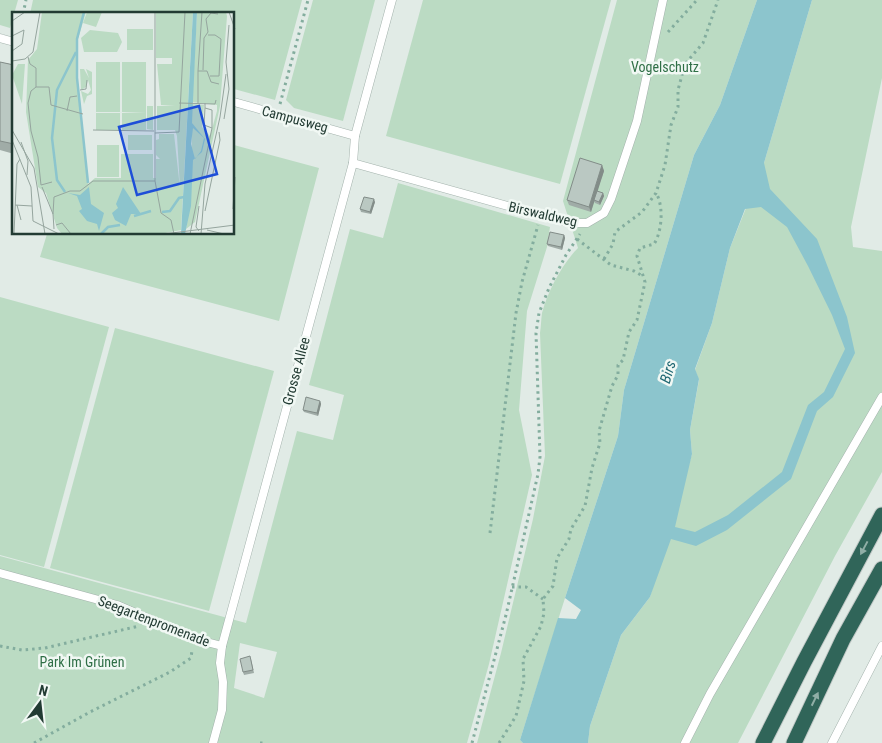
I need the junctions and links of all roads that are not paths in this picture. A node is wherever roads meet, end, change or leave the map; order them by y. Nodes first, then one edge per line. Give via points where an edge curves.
1 (392, 0) edge
2 (664, 0) edge
3 (235, 102) edge
4 (356, 136) junction
5 (353, 163) junction
6 (882, 397) edge
7 (882, 515) edge
8 (882, 569) edge
9 (0, 573) edge
10 (846, 582) junction
11 (222, 646) junction
12 (882, 646) edge
13 (213, 743) edge
14 (685, 743) edge
15 (755, 743) edge
16 (763, 743) edge
17 (794, 743) edge
18 (832, 743) edge

1 - 4 lane, Grosse Allee
2 - 5 lane, Birswaldweg via 637,121 611,199 604,213 587,223 569,223
3 - 4 lane, Campusweg
4 - 5 lane, Grosse Allee
5 - 11 lane, Grosse Allee
6 - 14 lane via 710,694
7 -> 10 highway
17 -> 8 highway via 843,639
9 - 11 lane, Seegartenpromenade via 118,605 194,639
10 - 15 highway
10 - 16 highway
11 - 13 lane, Grosse Allee via 222,710
12 - 18 lane

